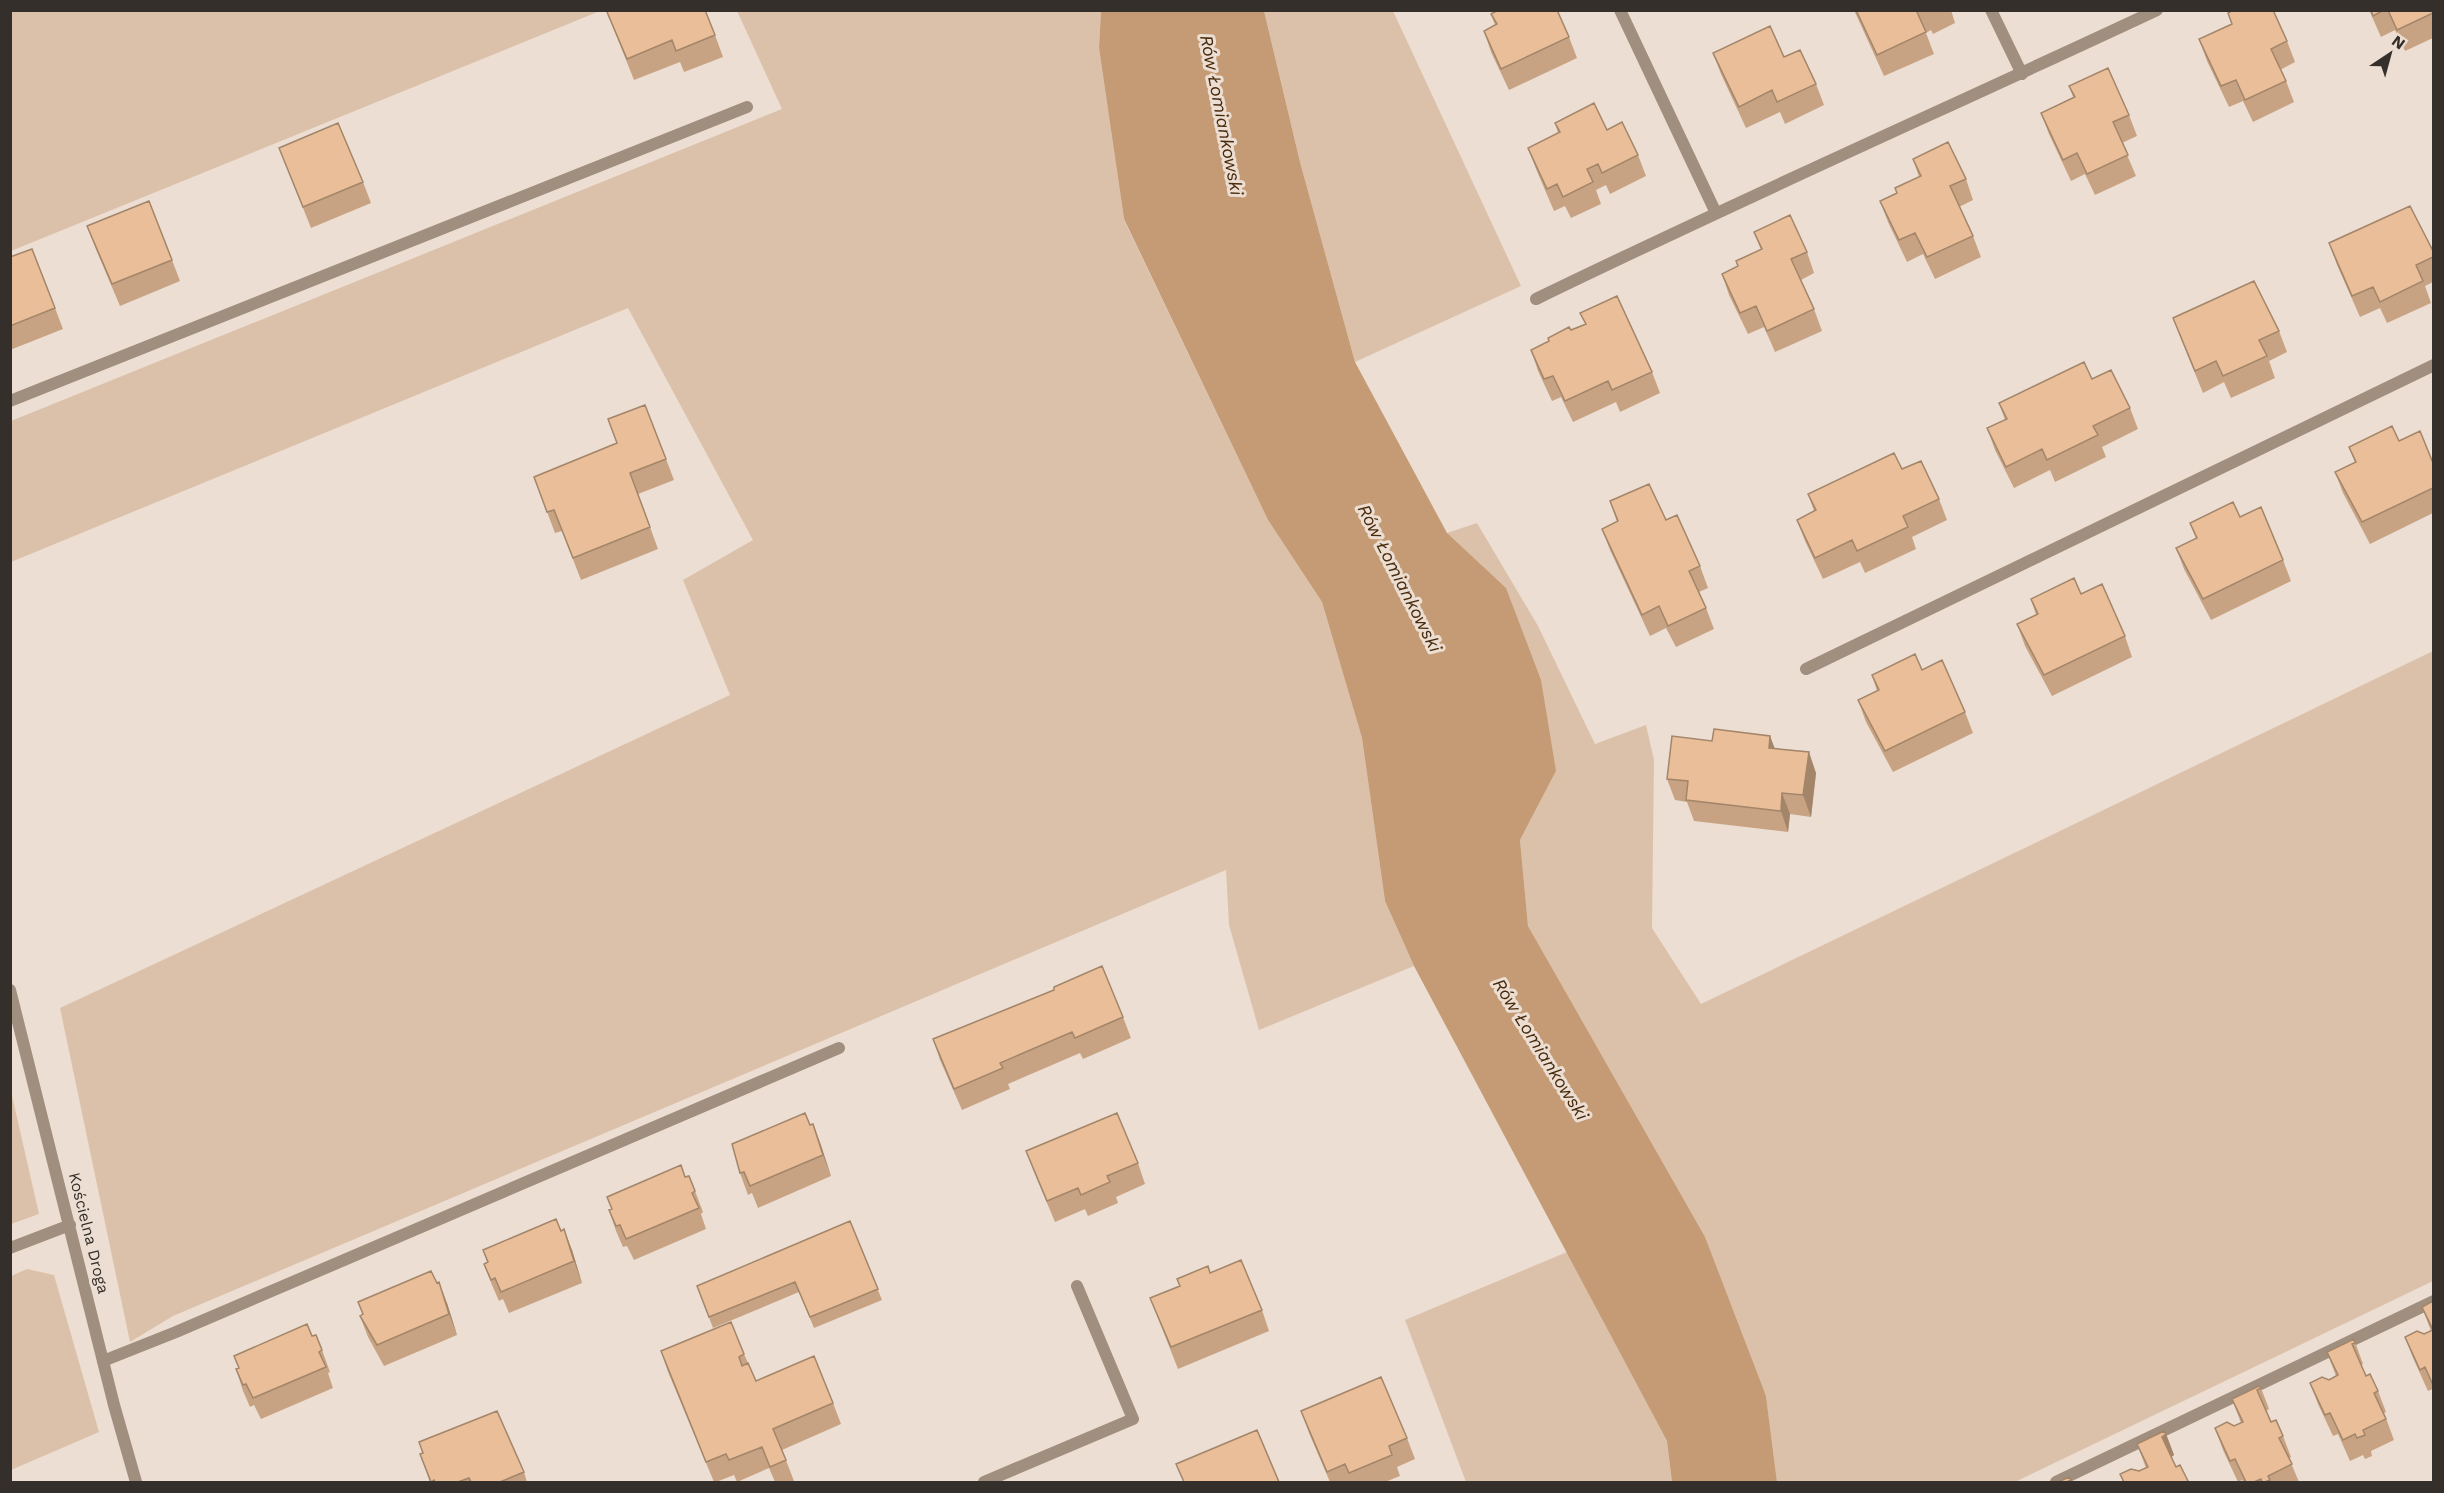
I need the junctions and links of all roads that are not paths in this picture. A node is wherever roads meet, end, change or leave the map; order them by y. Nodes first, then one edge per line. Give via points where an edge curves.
1 (1620, 10) edge
2 (1991, 10) edge
3 (2157, 10) edge
4 (2022, 74) junction
5 (747, 107) dead end
6 (1715, 211) junction
7 (1536, 299) dead end
8 (2433, 365) edge
9 (10, 401) edge
10 (1806, 669) dead end
11 (10, 990) edge
12 (839, 1048) dead end
13 (70, 1225) junction
14 (10, 1248) edge
15 (1077, 1286) dead end
16 (2433, 1300) edge
17 (103, 1360) junction
18 (136, 1482) edge
19 (984, 1482) edge
20 (2056, 1482) edge

1 - 6 street
2 - 4 street
3 - 4 street
4 - 6 street
5 - 9 street
6 - 7 street
8 - 10 street
11 - 13 street, Kościelna Droga
12 - 17 street
13 - 14 street
13 - 17 street, Kościelna Droga
15 - 19 street via 1133,1419
16 - 20 street
17 - 18 street, Kościelna Droga

